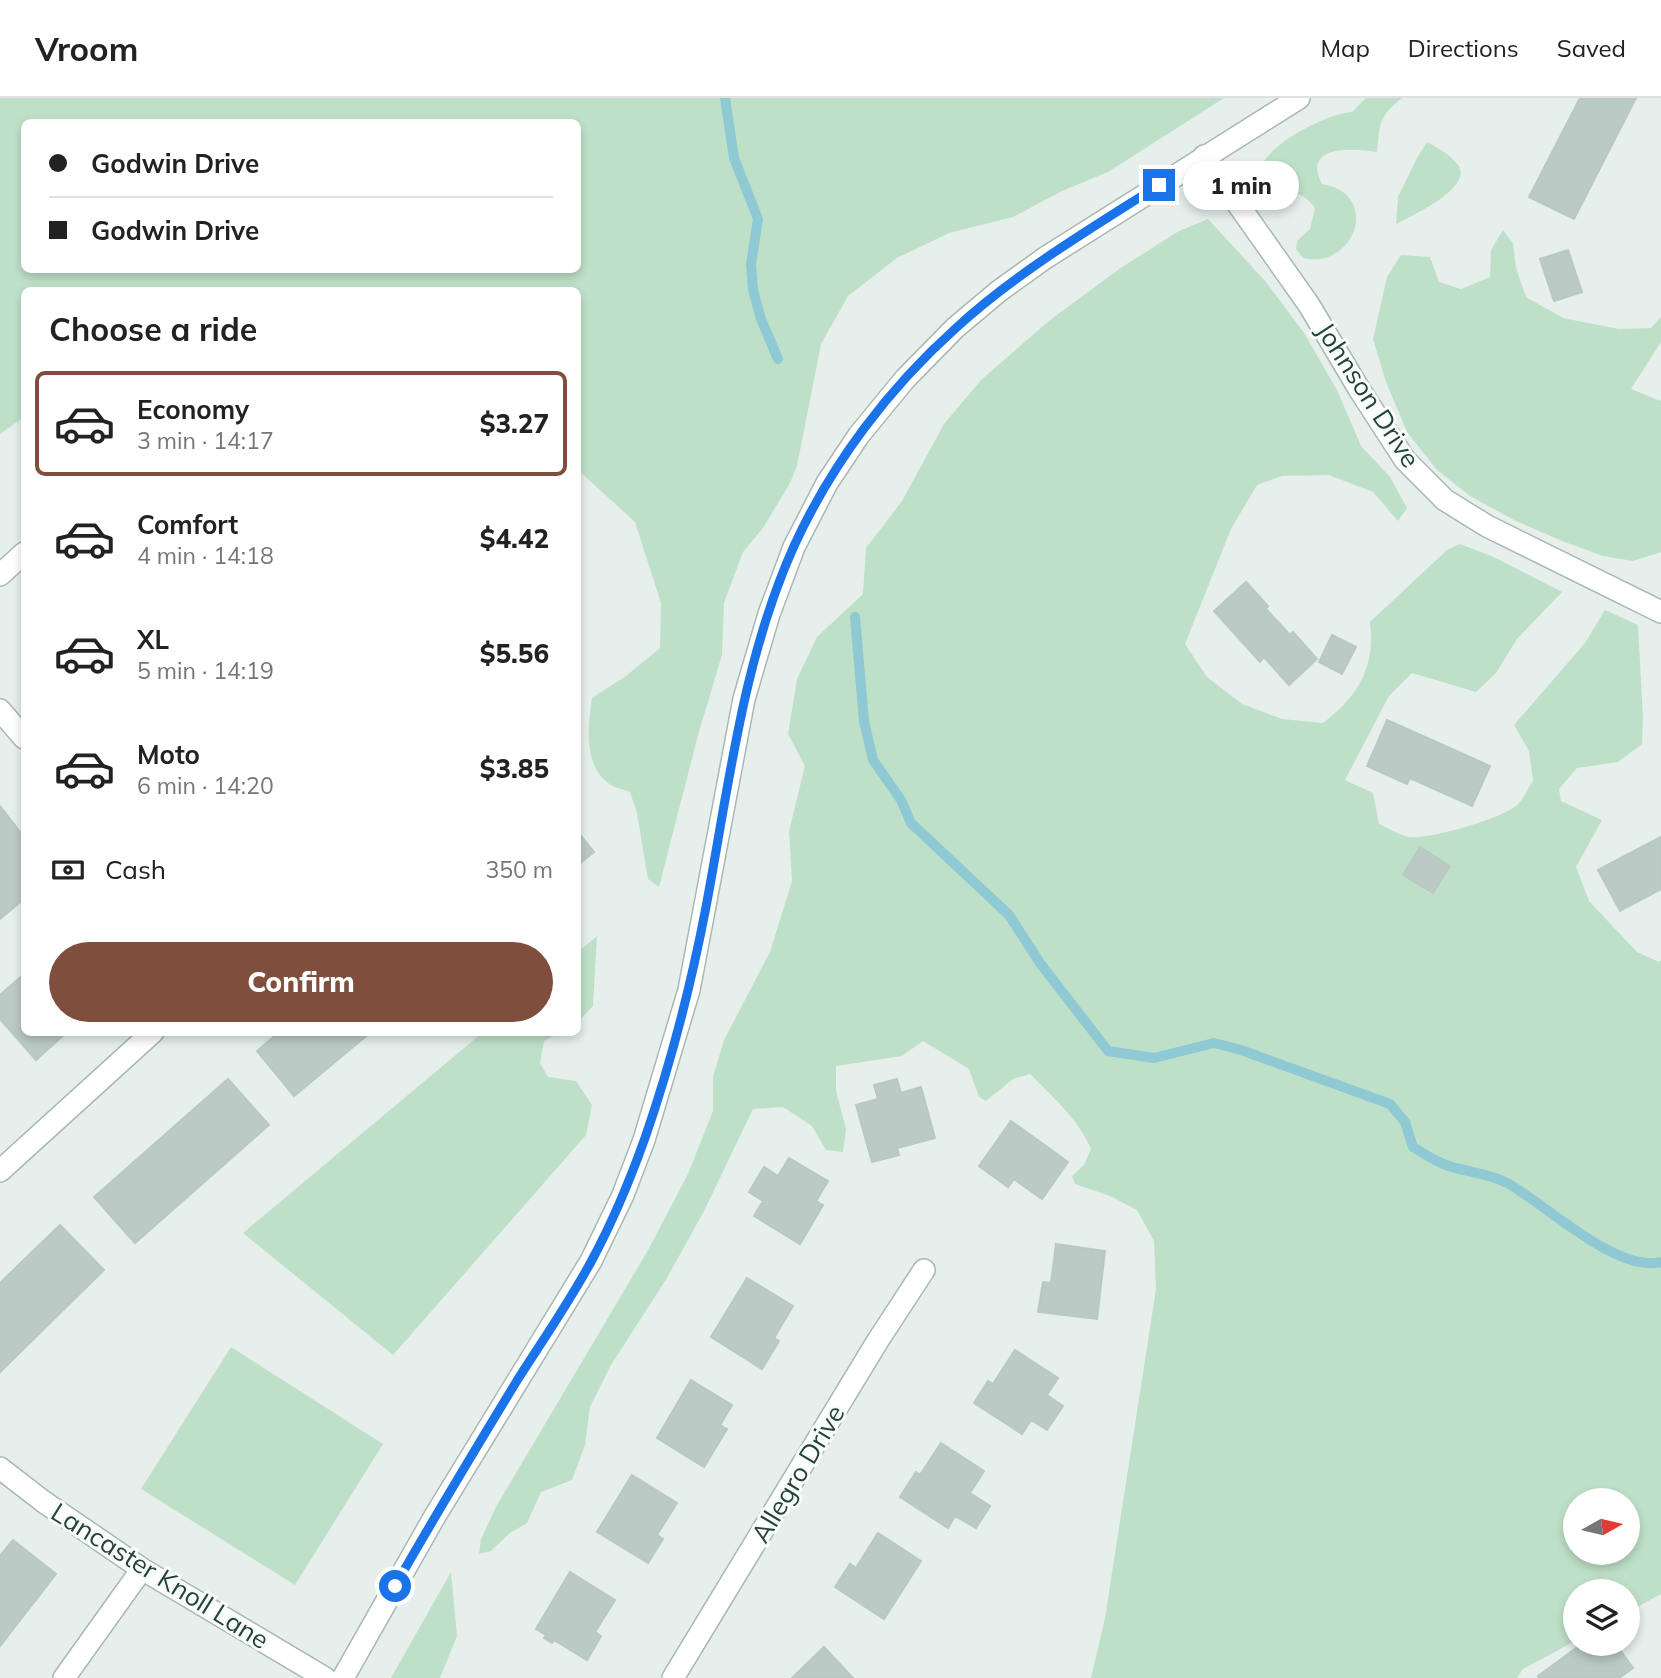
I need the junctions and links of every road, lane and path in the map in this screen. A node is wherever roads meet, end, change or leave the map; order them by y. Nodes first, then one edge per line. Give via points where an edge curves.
1 (1299, 98) edge
2 (1204, 156) junction
3 (21, 556) edge
4 (0, 575) edge
5 (1661, 612) edge
6 (0, 710) edge
7 (21, 734) edge
8 (149, 1036) edge
9 (0, 1171) edge
10 (923, 1270) dead end
11 (0, 1468) edge
12 (142, 1569) junction
13 (64, 1678) edge
14 (325, 1678) edge
15 (343, 1678) edge
16 (673, 1678) edge

1 - 2 street
2 - 5 street, Johnson Drive via 1309,305 1405,460 1445,500 1510,538
2 - 15 street via 1045,258 955,328 876,412 824,490 794,547 744,699 689,990 623,1195 591,1261 435,1516
3 - 4 street
6 - 7 street
8 - 9 street
10 - 16 street, Allegro Drive
11 - 12 street, Lancaster Knoll Lane
12 - 13 street
12 - 14 street, Lancaster Knoll Lane

